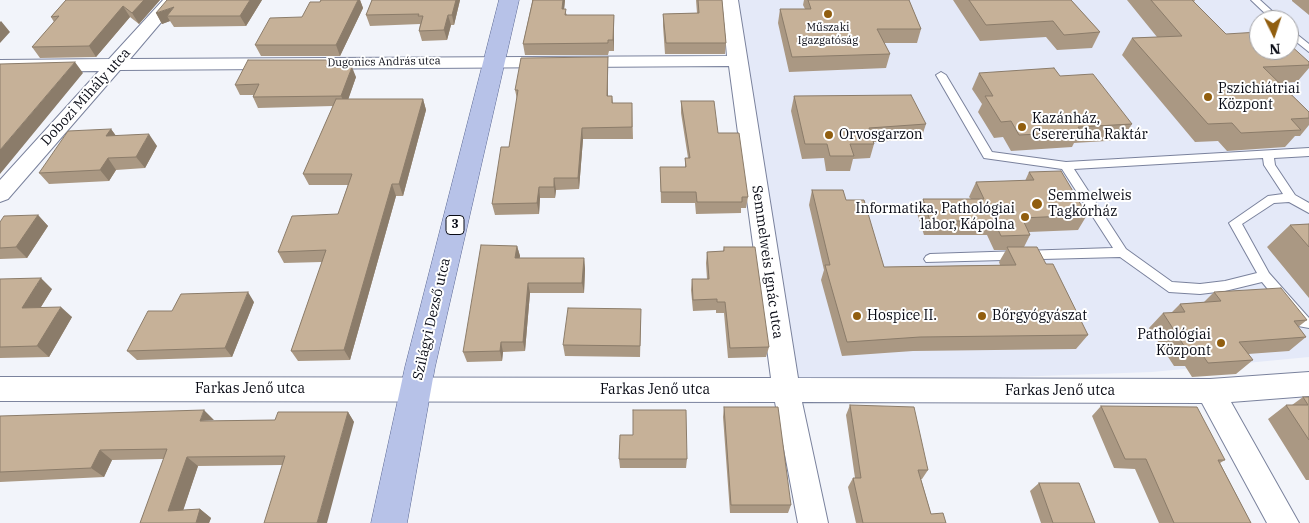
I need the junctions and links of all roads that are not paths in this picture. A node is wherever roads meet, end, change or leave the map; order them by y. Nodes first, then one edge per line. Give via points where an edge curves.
1 (172, 0) edge
2 (509, 0) edge
3 (730, 0) edge
4 (1255, 0) edge
5 (1266, 10) edge
6 (1299, 40) edge
7 (1309, 49) edge
8 (495, 61) junction
9 (737, 61) junction
10 (0, 66) edge
11 (113, 67) junction
12 (941, 75) dead end
13 (1309, 152) edge
14 (1267, 154) junction
15 (1066, 166) junction
16 (0, 194) edge
17 (1291, 198) junction
18 (1309, 209) edge
19 (1122, 252) junction
20 (930, 259) dead end
21 (1265, 276) junction
22 (1309, 323) edge
23 (1309, 384) edge
24 (0, 389) edge
25 (416, 389) junction
26 (786, 391) junction
27 (1210, 391) junction
28 (389, 523) edge
29 (813, 523) edge
30 (1284, 523) edge

1 - 11 street, Dobozi Mihály utca
2 - 8 main road, Szilágyi Dezső utca / 3
3 - 9 street, Semmelweis Ignác utca
4 - 5 lane
6 - 7 lane
8 - 9 street, Dugonics András utca
8 - 11 street, Dugonics András utca
8 - 25 main road, Szilágyi Dezső utca / 3
9 - 26 street, Semmelweis Ignác utca
10 - 11 street, Dugonics András utca
11 - 16 street, Dobozi Mihály utca
12 - 15 lane via 988,155
13 - 14 lane
14 - 15 lane
14 - 17 lane
15 - 19 lane
17 - 18 lane
17 - 21 lane via 1272,199 1235,223
19 - 20 lane
19 - 21 lane via 1169,287 1200,289
21 - 22 lane via 1303,322
23 - 27 street, Farkas Jenő utca
24 - 25 street, Farkas Jenő utca
25 - 26 street, Farkas Jenő utca
25 - 28 main road, Szilágyi Dezső utca / 3
26 - 27 street, Farkas Jenő utca
26 - 29 street, Semmelweis Ignác utca
27 - 30 street

